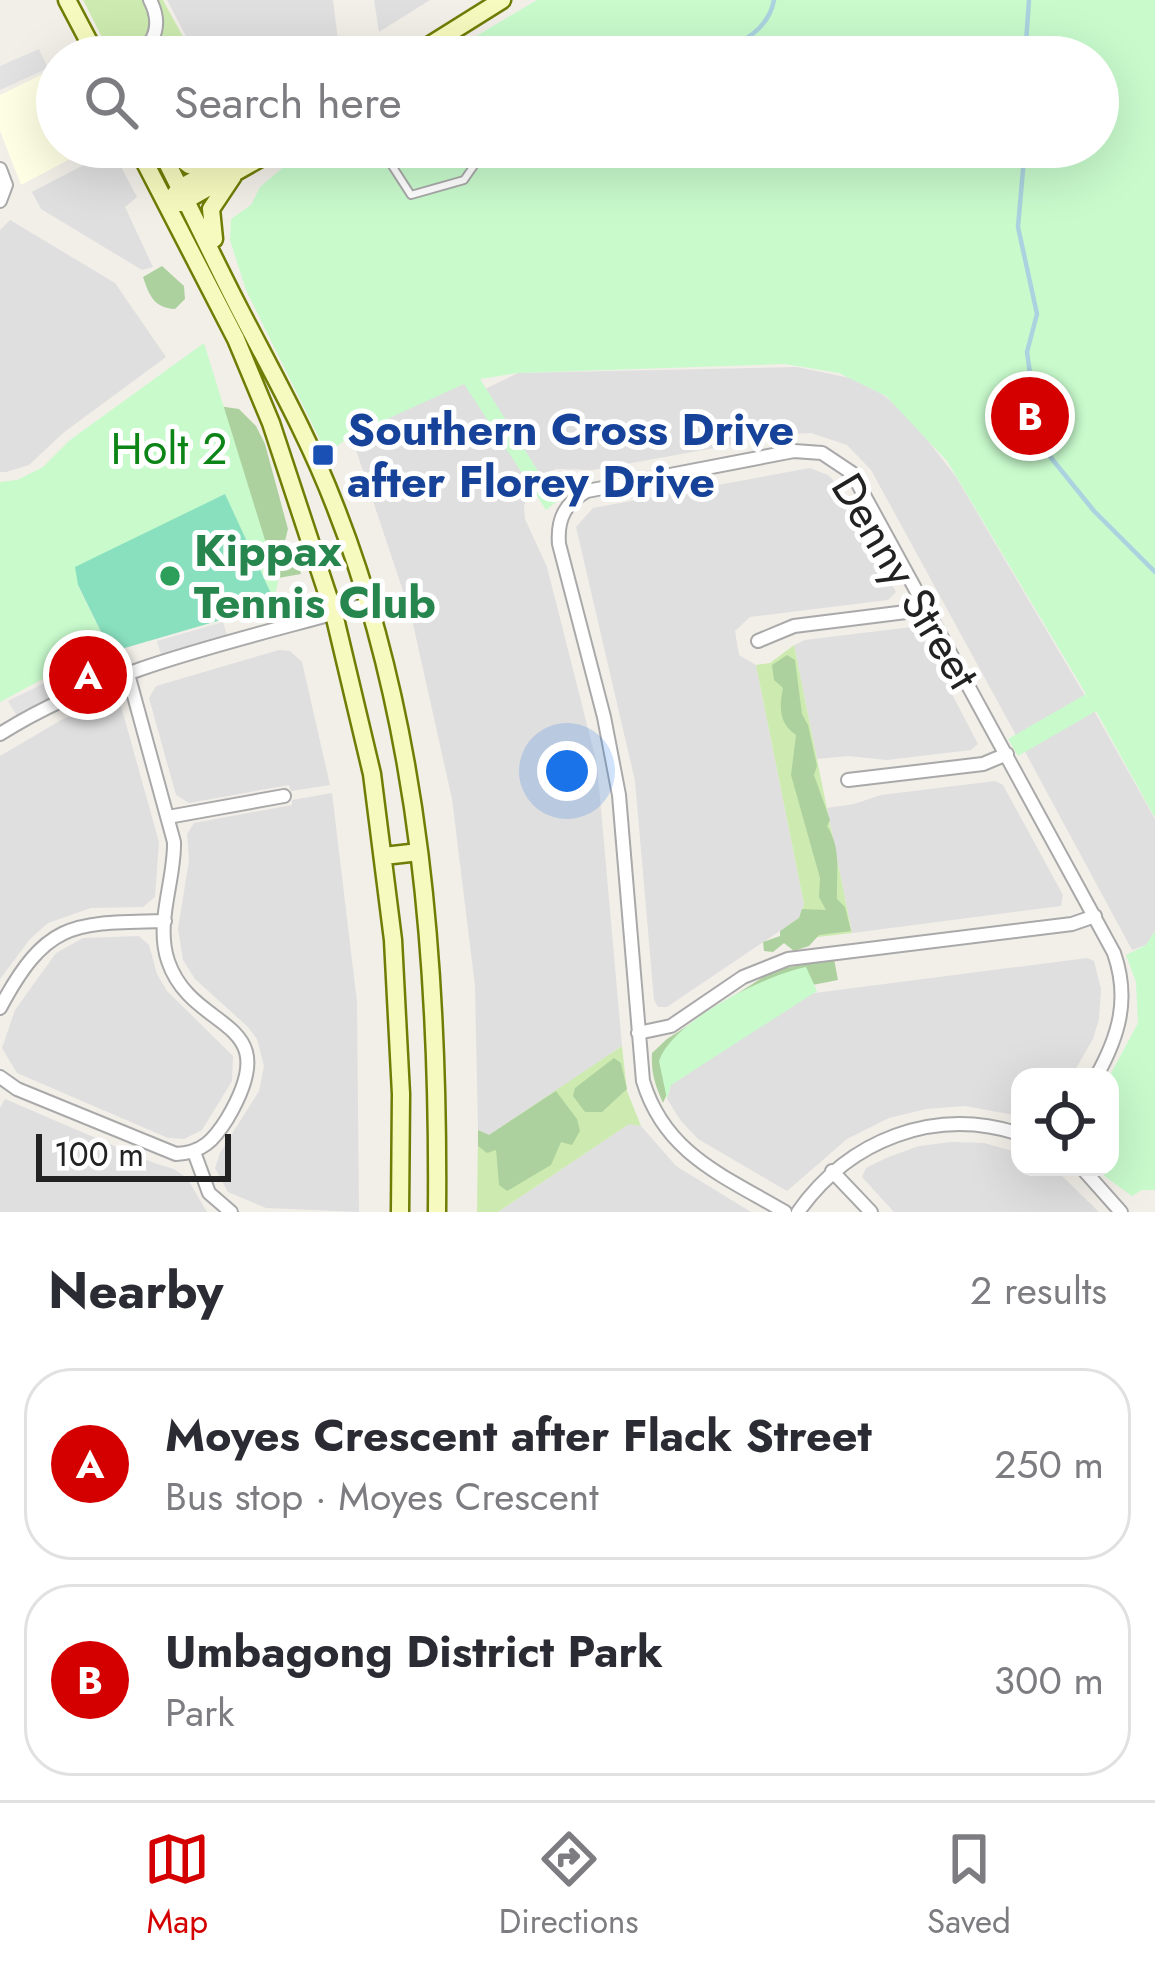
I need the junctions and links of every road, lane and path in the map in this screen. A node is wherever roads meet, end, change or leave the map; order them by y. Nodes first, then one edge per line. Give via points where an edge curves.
1 (67, 0) edge
2 (150, 0) edge
3 (502, 0) edge
4 (86, 36) edge
5 (152, 36) edge
6 (445, 36) edge
7 (148, 168) edge
8 (172, 168) edge
9 (205, 168) edge
10 (216, 168) edge
11 (245, 168) edge
12 (394, 168) edge
13 (472, 168) edge
14 (0, 169) edge
15 (213, 170) junction
16 (232, 176) junction
17 (184, 195) junction
18 (0, 201) edge
19 (168, 204) junction
20 (229, 306) junction
21 (243, 335) junction
22 (368, 604) junction
23 (924, 604) junction
24 (334, 614) junction
25 (758, 641) dead end
26 (128, 674) junction
27 (0, 734) edge
28 (1006, 754) junction
29 (848, 780) dead end
30 (284, 796) dead end
31 (168, 818) junction
32 (419, 851) junction
33 (383, 856) junction
34 (1095, 916) junction
35 (165, 921) junction
36 (0, 1008) edge
37 (638, 1033) junction
38 (1100, 1068) edge
39 (0, 1077) edge
40 (1011, 1132) edge
41 (194, 1152) junction
42 (832, 1172) junction
43 (1089, 1176) edge
44 (231, 1212) edge
45 (400, 1212) edge
46 (436, 1212) edge
47 (785, 1212) edge
48 (798, 1212) edge
49 (872, 1212) edge
50 (1121, 1212) edge

1 - 4 main road
2 - 5 street
3 - 6 main road
7 - 19 main road
8 - 17 main road
9 - 15 main road
10 - 15 main road
11 - 16 main road
12 - 13 lane via 411,195 464,180
14 - 18 street
15 - 17 main road
16 - 17 main road
16 - 20 main road via 209,224
17 - 19 main road
17 - 20 main road
19 - 20 main road
20 - 21 main road
21 - 22 main road via 316,461
21 - 24 main road
22 - 24 street
22 - 32 main road
23 - 25 street via 794,626
23 - 28 street, Denny Street
23 - 37 street, Denny Street via 852,473 822,453 594,489 564,509 559,544 620,795
24 - 26 street
24 - 33 main road
26 - 27 street
26 - 31 street
28 - 29 street via 983,764
28 - 34 street, Denny Street
30 - 31 street
31 - 35 street via 175,866
32 - 33 main road
32 - 46 main road via 435,1022
33 - 45 main road via 397,986
34 - 37 street via 788,959 742,977 670,1026
34 - 38 street, Denny Street via 1123,992 1118,1031
35 - 36 street via 88,923 57,934
35 - 41 street via 166,955 178,981 240,1039 249,1060 231,1112
37 - 47 street, Denny Street via 643,1081 662,1126 699,1161
39 - 41 street via 160,1150
40 - 42 street via 922,1127 878,1141
41 - 44 street via 209,1192
42 - 48 street
42 - 49 street
43 - 50 street

